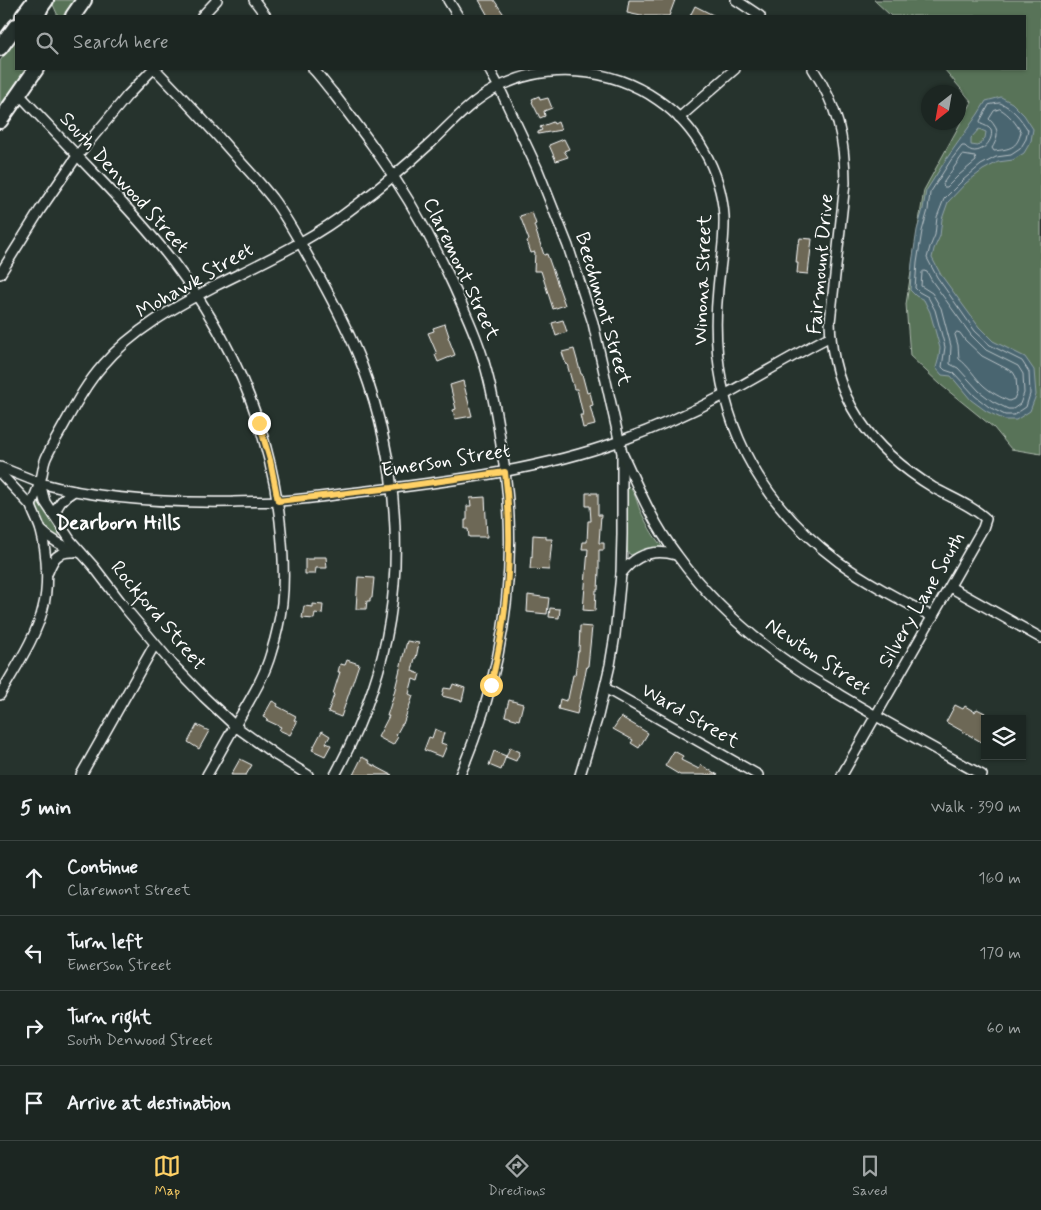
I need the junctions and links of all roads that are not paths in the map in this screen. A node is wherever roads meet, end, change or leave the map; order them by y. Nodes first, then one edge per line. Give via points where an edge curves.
1 (35, 0) edge
2 (46, 0) edge
3 (84, 0) edge
4 (217, 0) edge
5 (254, 0) edge
6 (448, 0) edge
7 (736, 0) edge
8 (24, 15) edge
9 (37, 15) edge
10 (74, 15) edge
11 (203, 15) edge
12 (265, 15) edge
13 (457, 15) edge
14 (758, 15) edge
15 (15, 27) edge
16 (0, 48) edge
17 (35, 70) edge
18 (153, 70) edge
19 (155, 70) edge
20 (315, 70) edge
21 (489, 70) edge
22 (734, 70) edge
23 (814, 70) edge
24 (499, 86) junction
25 (19, 94) junction
26 (679, 118) junction
27 (0, 121) edge
28 (77, 156) junction
29 (394, 175) junction
30 (300, 243) junction
31 (0, 274) edge
32 (197, 296) junction
33 (831, 336) junction
34 (724, 395) junction
35 (620, 441) junction
36 (622, 453) junction
37 (0, 467) edge
38 (505, 472) junction
39 (0, 474) edge
40 (40, 483) junction
41 (391, 488) junction
42 (74, 491) junction
43 (278, 501) junction
44 (31, 506) junction
45 (55, 516) junction
46 (986, 519) joint
47 (41, 530) junction
48 (81, 553) junction
49 (676, 555) junction
50 (47, 574) junction
51 (621, 574) junction
52 (950, 587) junction
53 (933, 617) junction
54 (1041, 638) edge
55 (155, 644) junction
56 (605, 688) junction
57 (0, 695) edge
58 (876, 716) junction
59 (235, 726) junction
60 (81, 775) edge
61 (207, 775) edge
62 (308, 775) edge
63 (335, 775) edge
64 (460, 775) edge
65 (580, 775) edge
66 (758, 775) edge
67 (842, 775) edge
68 (982, 775) edge

1 - 8 main road
2 - 9 main road
3 - 10 main road
4 - 11 street
5 - 12 street
6 - 13 street
7 - 14 street
15 - 16 main road
17 - 25 main road
18 - 28 street
19 - 30 street via 260,184
20 - 29 street, Claremont Street
21 - 24 street, Beechmont Street
22 - 26 street
23 - 33 street, Fairmount Drive via 834,109 845,161
24 - 26 street, Winona Street via 543,73 590,73 638,88 663,103
24 - 29 street, Mohawk Street via 465,110
24 - 35 street, Beechmont Street via 568,246 593,323
25 - 27 main road
25 - 28 street, South Denwood Street
26 - 34 street, Winona Street via 707,156 722,201 724,232 716,324
28 - 31 street
28 - 32 street, South Denwood Street via 152,236
29 - 30 street, Mohawk Street via 349,211
29 - 38 street, Claremont Street via 434,245 476,336 493,395
30 - 32 street, Mohawk Street
30 - 41 street via 336,306 362,366 385,443
32 - 40 street, Mohawk Street via 149,324 104,364 79,397 45,460
32 - 43 street, South Denwood Street via 227,347 249,395 270,460
33 - 34 street, Emerson Street
33 - 46 street, Fairmount Drive via 834,362 842,387 871,436 916,476
34 - 35 street, Emerson Street
34 - 53 street, Winona Street via 748,458 767,489 791,518 840,563
35 - 36 street, Beechmont Street
35 - 38 street, Emerson Street
36 - 49 street, Newton Street via 660,531
36 - 51 street, Beechmont Street
37 - 40 street
38 - 41 street, Emerson Street
38 - 64 street, Claremont Street via 510,540 502,638 485,708
39 - 44 street
40 - 42 street, Emerson Street
40 - 44 street, Mohawk Street
40 - 45 street, Rockford Street via 45,502
41 - 43 street, Emerson Street
41 - 63 street via 395,568 389,624 374,687
42 - 43 street, Emerson Street via 158,501
42 - 45 street via 62,501
43 - 59 street, South Denwood Street via 283,566 277,630 262,678
44 - 47 street
45 - 48 street, Rockford Street
46 - 52 street, Silvery Lane South
47 - 48 street via 57,543
47 - 50 street
48 - 50 street via 58,555
48 - 55 street, Rockford Street
49 - 51 street via 661,552 645,554 631,562
49 - 58 street, Newton Street via 710,596 756,638 792,665
50 - 57 street via 43,608 34,634
51 - 56 street, Beechmont Street
52 - 53 street, Silvery Lane South
52 - 54 street
53 - 58 street, Silvery Lane South
55 - 59 street, Rockford Street
55 - 60 street
56 - 65 street, Beechmont Street
56 - 66 street, Ward Street
58 - 67 street, Silvery Lane South
58 - 68 street, Newton Street
59 - 61 street, South Denwood Street
59 - 62 street, Rockford Street

